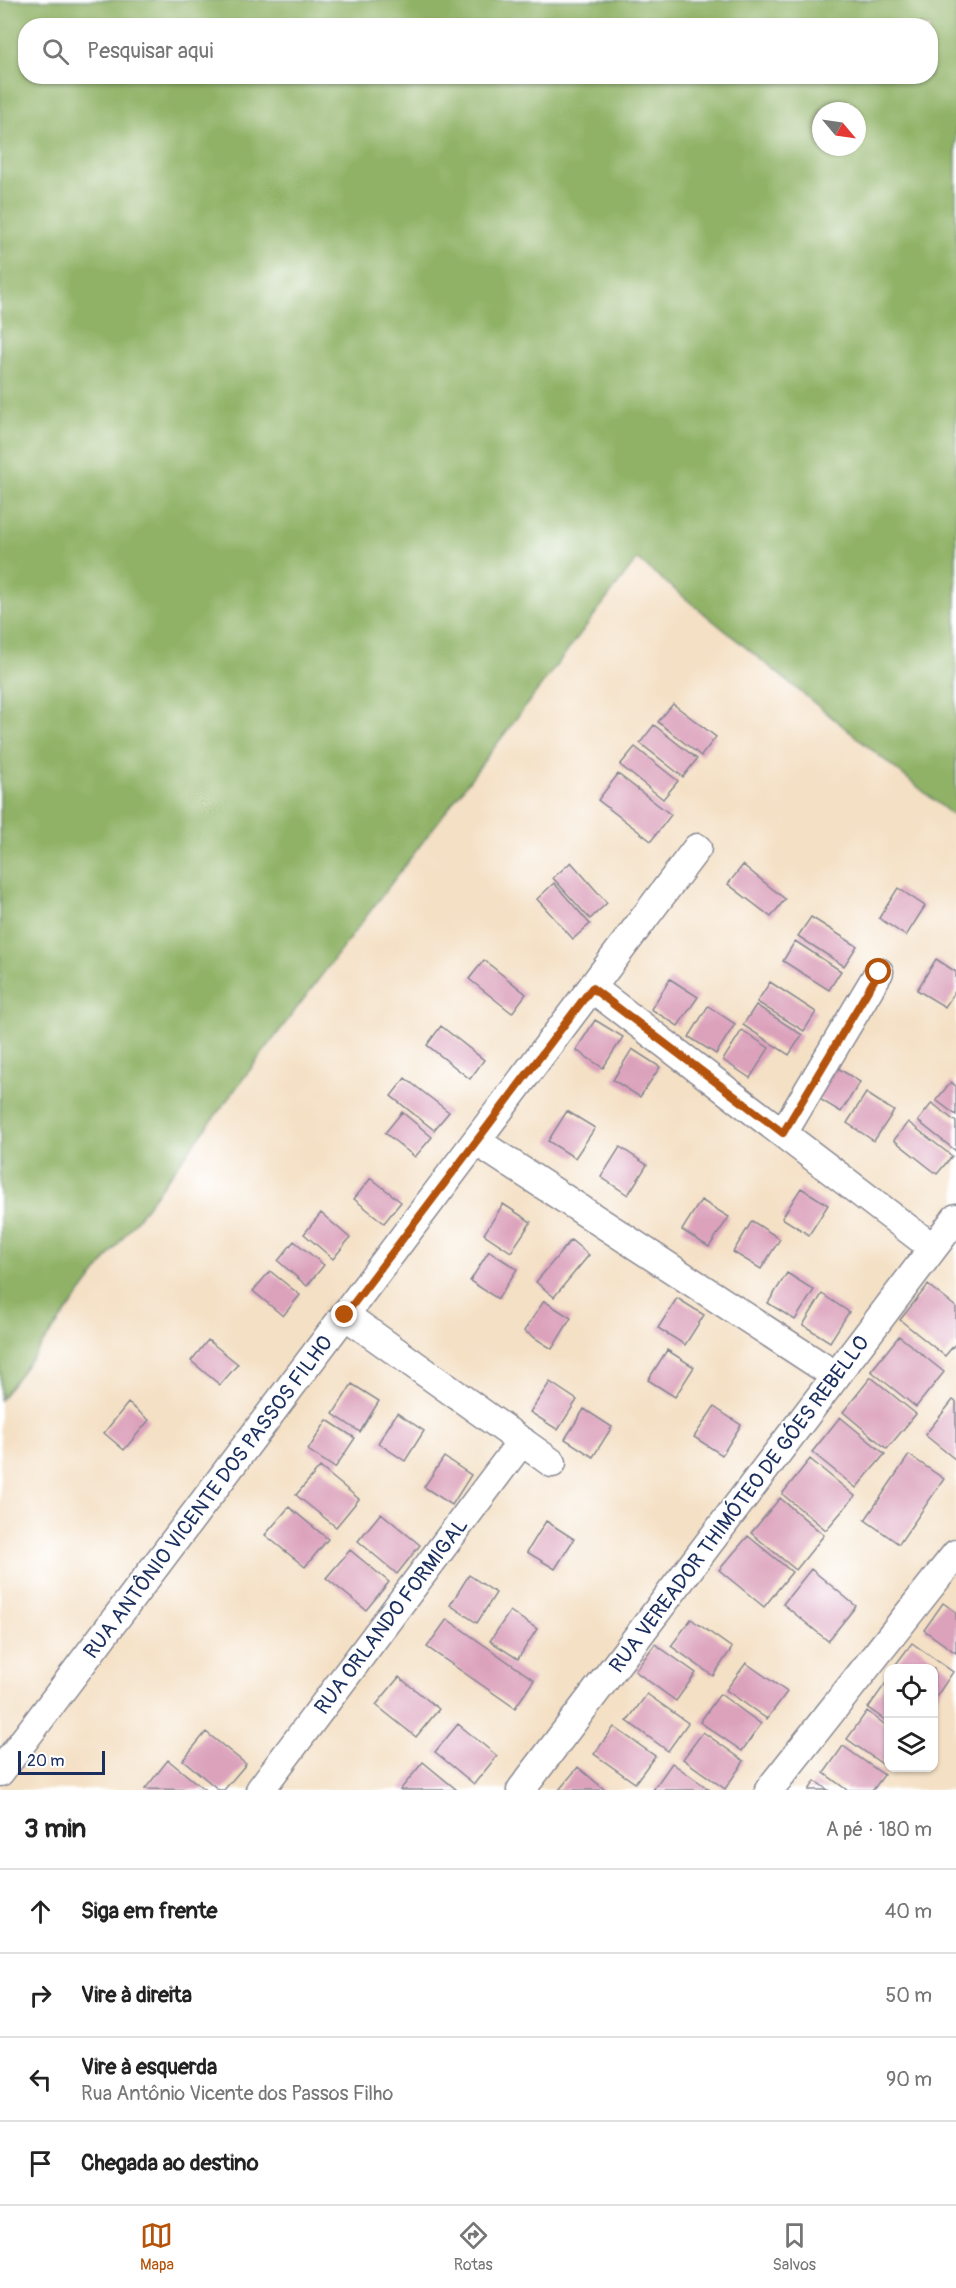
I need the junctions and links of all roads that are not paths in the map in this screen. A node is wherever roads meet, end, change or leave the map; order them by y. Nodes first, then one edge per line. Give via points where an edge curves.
1 (697, 848) dead end
2 (879, 972) dead end
3 (592, 988) junction
4 (783, 1133) junction
5 (476, 1141) junction
6 (956, 1218) edge
7 (933, 1248) junction
8 (345, 1315) junction
9 (836, 1376) junction
10 (522, 1442) junction
11 (552, 1463) dead end
12 (956, 1554) edge
13 (0, 1772) edge
14 (260, 1790) edge
15 (521, 1790) edge
16 (769, 1790) edge

1 - 3 street, RUA ANTÔNIO VICENTE DOS PASSOS FILHO
2 - 4 street
3 - 4 street
3 - 5 street, RUA ANTÔNIO VICENTE DOS PASSOS FILHO
4 - 7 street
5 - 8 street, RUA ANTÔNIO VICENTE DOS PASSOS FILHO
5 - 9 street
6 - 7 street, RUA VEREADOR THIMÓTEO DE GÓES REBELLO
7 - 9 street, RUA VEREADOR THIMÓTEO DE GÓES REBELLO
8 - 10 street
8 - 13 street, RUA ANTÔNIO VICENTE DOS PASSOS FILHO
9 - 15 street, RUA VEREADOR THIMÓTEO DE GÓES REBELLO
10 - 11 street
10 - 14 street, RUA ORLANDO FORMIGAL
12 - 16 street

